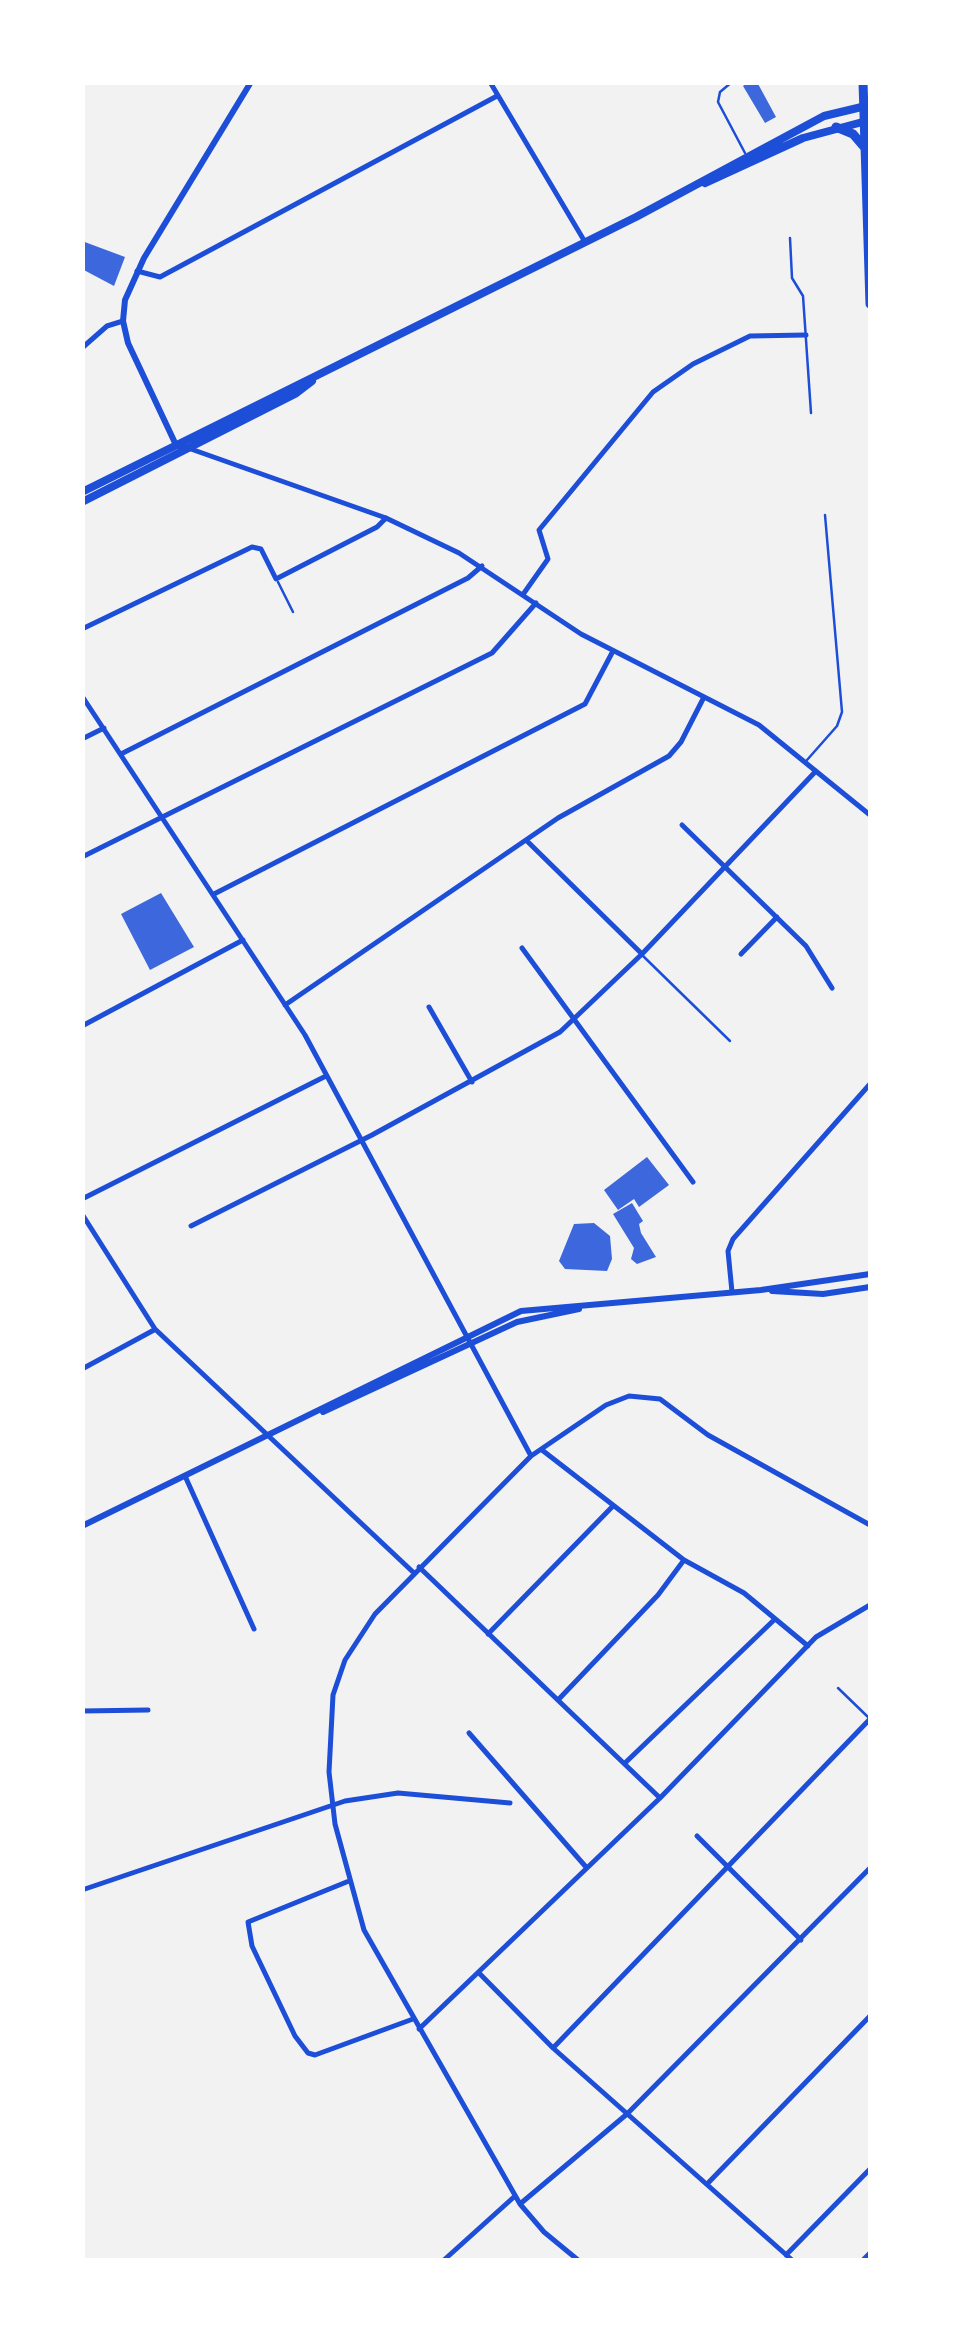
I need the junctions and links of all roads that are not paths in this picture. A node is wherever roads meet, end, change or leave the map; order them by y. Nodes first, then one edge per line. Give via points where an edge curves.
1 (251, 82) edge
2 (490, 82) edge
3 (732, 82) edge
4 (863, 82) edge
5 (496, 96) junction
6 (867, 106) edge
7 (867, 120) edge
8 (836, 127) junction
9 (865, 148) junction
10 (747, 159) junction
11 (790, 238) dead end
12 (585, 242) junction
13 (136, 271) junction
14 (870, 304) edge
15 (123, 321) junction
16 (806, 335) junction
17 (82, 348) edge
18 (316, 379) junction
19 (811, 413) dead end
20 (176, 445) junction
21 (188, 448) junction
22 (82, 492) edge
23 (82, 502) edge
24 (825, 515) dead end
25 (386, 518) junction
26 (482, 566) junction
27 (276, 579) junction
28 (524, 594) junction
29 (536, 603) junction
30 (293, 612) dead end
31 (82, 629) edge
32 (613, 650) junction
33 (82, 696) edge
34 (705, 696) junction
35 (104, 728) junction
36 (82, 739) edge
37 (122, 754) junction
38 (805, 762) junction
39 (816, 771) junction
40 (870, 815) edge
41 (164, 819) junction
42 (682, 825) dead end
43 (526, 840) junction
44 (82, 857) edge
45 (725, 867) junction
46 (214, 894) junction
47 (777, 916) junction
48 (244, 940) junction
49 (522, 948) dead end
50 (642, 954) junction
51 (741, 954) dead end
52 (832, 988) dead end
53 (286, 1005) junction
54 (429, 1007) dead end
55 (574, 1021) junction
56 (82, 1026) edge
57 (730, 1041) dead end
58 (326, 1076) junction
59 (472, 1082) junction
60 (870, 1084) edge
61 (361, 1140) junction
62 (692, 1182) dead end
63 (82, 1200) edge
64 (82, 1214) edge
65 (191, 1226) dead end
66 (870, 1274) edge
67 (870, 1286) edge
68 (760, 1290) junction
69 (732, 1293) junction
70 (590, 1306) junction
71 (155, 1330) junction
72 (465, 1336) junction
73 (470, 1344) junction
74 (82, 1369) edge
75 (310, 1417) junction
76 (268, 1437) junction
77 (542, 1450) junction
78 (531, 1456) junction
79 (184, 1476) junction
80 (612, 1507) junction
81 (870, 1525) edge
82 (82, 1526) edge
83 (684, 1560) junction
84 (416, 1570) junction
85 (870, 1605) edge
86 (774, 1620) junction
87 (254, 1629) dead end
88 (488, 1634) junction
89 (808, 1646) junction
90 (838, 1688) dead end
91 (558, 1700) junction
92 (148, 1710) dead end
93 (82, 1711) edge
94 (870, 1719) edge
95 (469, 1733) dead end
96 (625, 1764) junction
97 (660, 1798) junction
98 (510, 1803) dead end
99 (332, 1805) junction
100 (698, 1836) dead end
101 (586, 1867) junction
102 (728, 1867) junction
103 (870, 1868) edge
104 (349, 1881) junction
105 (82, 1890) edge
106 (801, 1940) junction
107 (478, 1973) junction
108 (870, 2016) edge
109 (413, 2019) junction
110 (419, 2029) junction
111 (553, 2048) junction
112 (627, 2114) junction
113 (870, 2168) edge
114 (708, 2183) junction
115 (516, 2196) junction
116 (520, 2204) junction
117 (870, 2253) edge
118 (789, 2258) edge
119 (444, 2260) edge
120 (578, 2260) edge
121 (863, 2260) edge

1 - 13 street
2 - 5 street
3 - 10 lane via 718,102
4 - 6 main road
5 - 12 street
5 - 13 street via 160,276
6 - 7 main road
6 - 10 main road via 832,112
7 - 8 main road
7 - 9 main road
8 - 9 main road
8 - 10 main road
9 - 14 main road
10 - 12 main road
11 - 16 lane
12 - 18 main road
13 - 15 street
15 - 17 street
15 - 20 street
16 - 19 lane
16 - 28 street via 750,336 653,392 539,530 548,559
18 - 20 main road
18 - 21 main road
20 - 21 street
20 - 22 main road
21 - 23 main road
21 - 25 street
24 - 38 lane via 842,712
25 - 26 street
25 - 27 street
26 - 28 street
26 - 37 street
27 - 30 lane
27 - 31 street via 262,549 252,546
28 - 29 street
29 - 32 street
29 - 41 street via 492,653
32 - 34 street
32 - 46 street via 585,704
33 - 35 street
34 - 38 street
34 - 43 street via 673,753
35 - 36 street
35 - 37 street
37 - 41 street
38 - 39 street
39 - 40 street
39 - 45 street
41 - 44 street
41 - 46 street
42 - 45 street
43 - 50 street
43 - 53 street
45 - 47 street
45 - 50 street
46 - 48 street
47 - 51 street
47 - 52 street
48 - 53 street
48 - 56 street
49 - 55 street
50 - 55 street
50 - 57 lane
53 - 58 street
54 - 59 street
55 - 59 street
55 - 62 street
58 - 61 street
58 - 63 street
59 - 61 street
60 - 69 street via 733,1239
61 - 65 street
61 - 72 street
64 - 71 street
66 - 68 street
67 - 68 street via 823,1294
68 - 69 street
69 - 70 street
70 - 72 street via 521,1311
70 - 73 street via 525,1320
71 - 74 street
71 - 76 street
72 - 73 street
72 - 75 street
73 - 75 street
73 - 78 street
75 - 76 street
76 - 79 street
76 - 84 street
77 - 78 street
77 - 80 street
77 - 81 street via 615,1400 651,1396
78 - 84 street
79 - 82 street
79 - 87 street
80 - 83 street
80 - 88 street
83 - 86 street via 732,1585
83 - 91 street
84 - 88 street
84 - 99 street via 359,1634 336,1682 329,1734
85 - 89 street
86 - 89 street
86 - 96 street
88 - 91 street
89 - 97 street
90 - 94 lane
91 - 96 street
92 - 93 street
94 - 102 street
95 - 101 street
96 - 97 street
97 - 101 street
98 - 99 street via 398,1794
99 - 104 street
99 - 105 street
100 - 102 street
101 - 107 street
102 - 106 street
102 - 111 street
103 - 106 street
104 - 109 street via 364,1930
104 - 109 street via 248,1922 263,1970 308,2053
106 - 112 street
107 - 110 street
107 - 111 street
108 - 114 street
109 - 110 street
110 - 115 street
111 - 112 street
112 - 114 street
112 - 116 street
113 - 118 street
114 - 118 street
115 - 116 street
115 - 119 street
116 - 120 street
117 - 121 street

